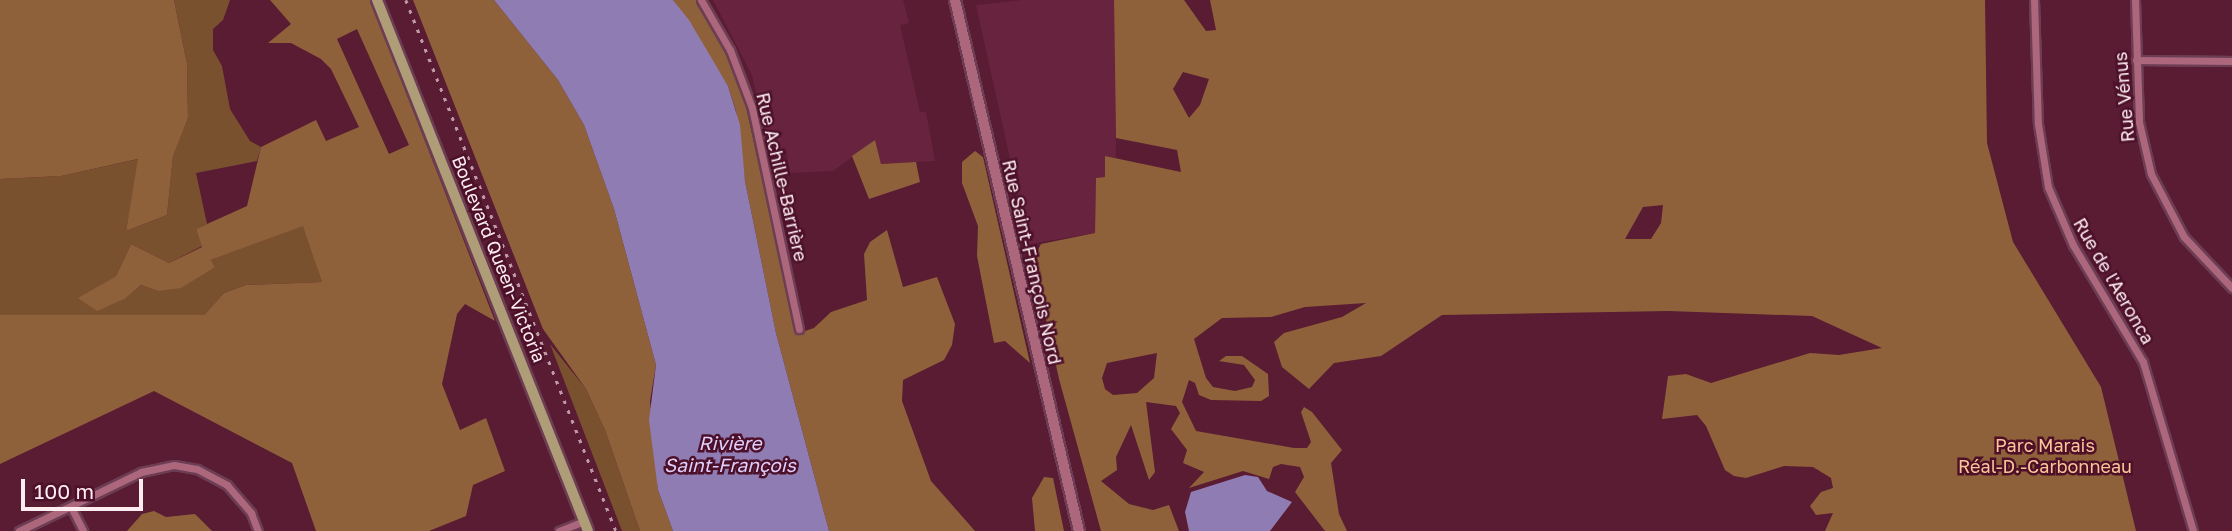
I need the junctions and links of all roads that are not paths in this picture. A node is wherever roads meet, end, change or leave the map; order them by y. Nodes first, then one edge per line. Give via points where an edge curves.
1 (377, 0) edge
2 (701, 0) edge
3 (955, 0) edge
4 (2034, 0) edge
5 (2135, 0) edge
6 (2136, 60) junction
7 (2232, 61) edge
8 (2232, 288) edge
9 (799, 330) dead end
10 (71, 507) junction
11 (586, 526) edge
12 (19, 531) edge
13 (83, 531) edge
14 (258, 531) edge
15 (559, 531) edge
16 (1079, 531) edge
17 (2193, 531) edge

1 - 11 main road, Boulevard Queen-Victoria
2 - 9 street, Rue Achille-Barrière via 730,50 752,108
3 - 16 street, Rue Saint-François Nord
4 - 17 street, Rue de l'Aeronca via 2039,135 2048,187 2073,245 2143,362
5 - 6 street, Rue Vénus
6 - 7 street
6 - 8 street, Rue Vénus via 2142,140 2156,186 2184,237
10 - 12 street
10 - 13 street
10 - 14 street via 141,471 184,466 227,485 251,513
11 - 15 street

